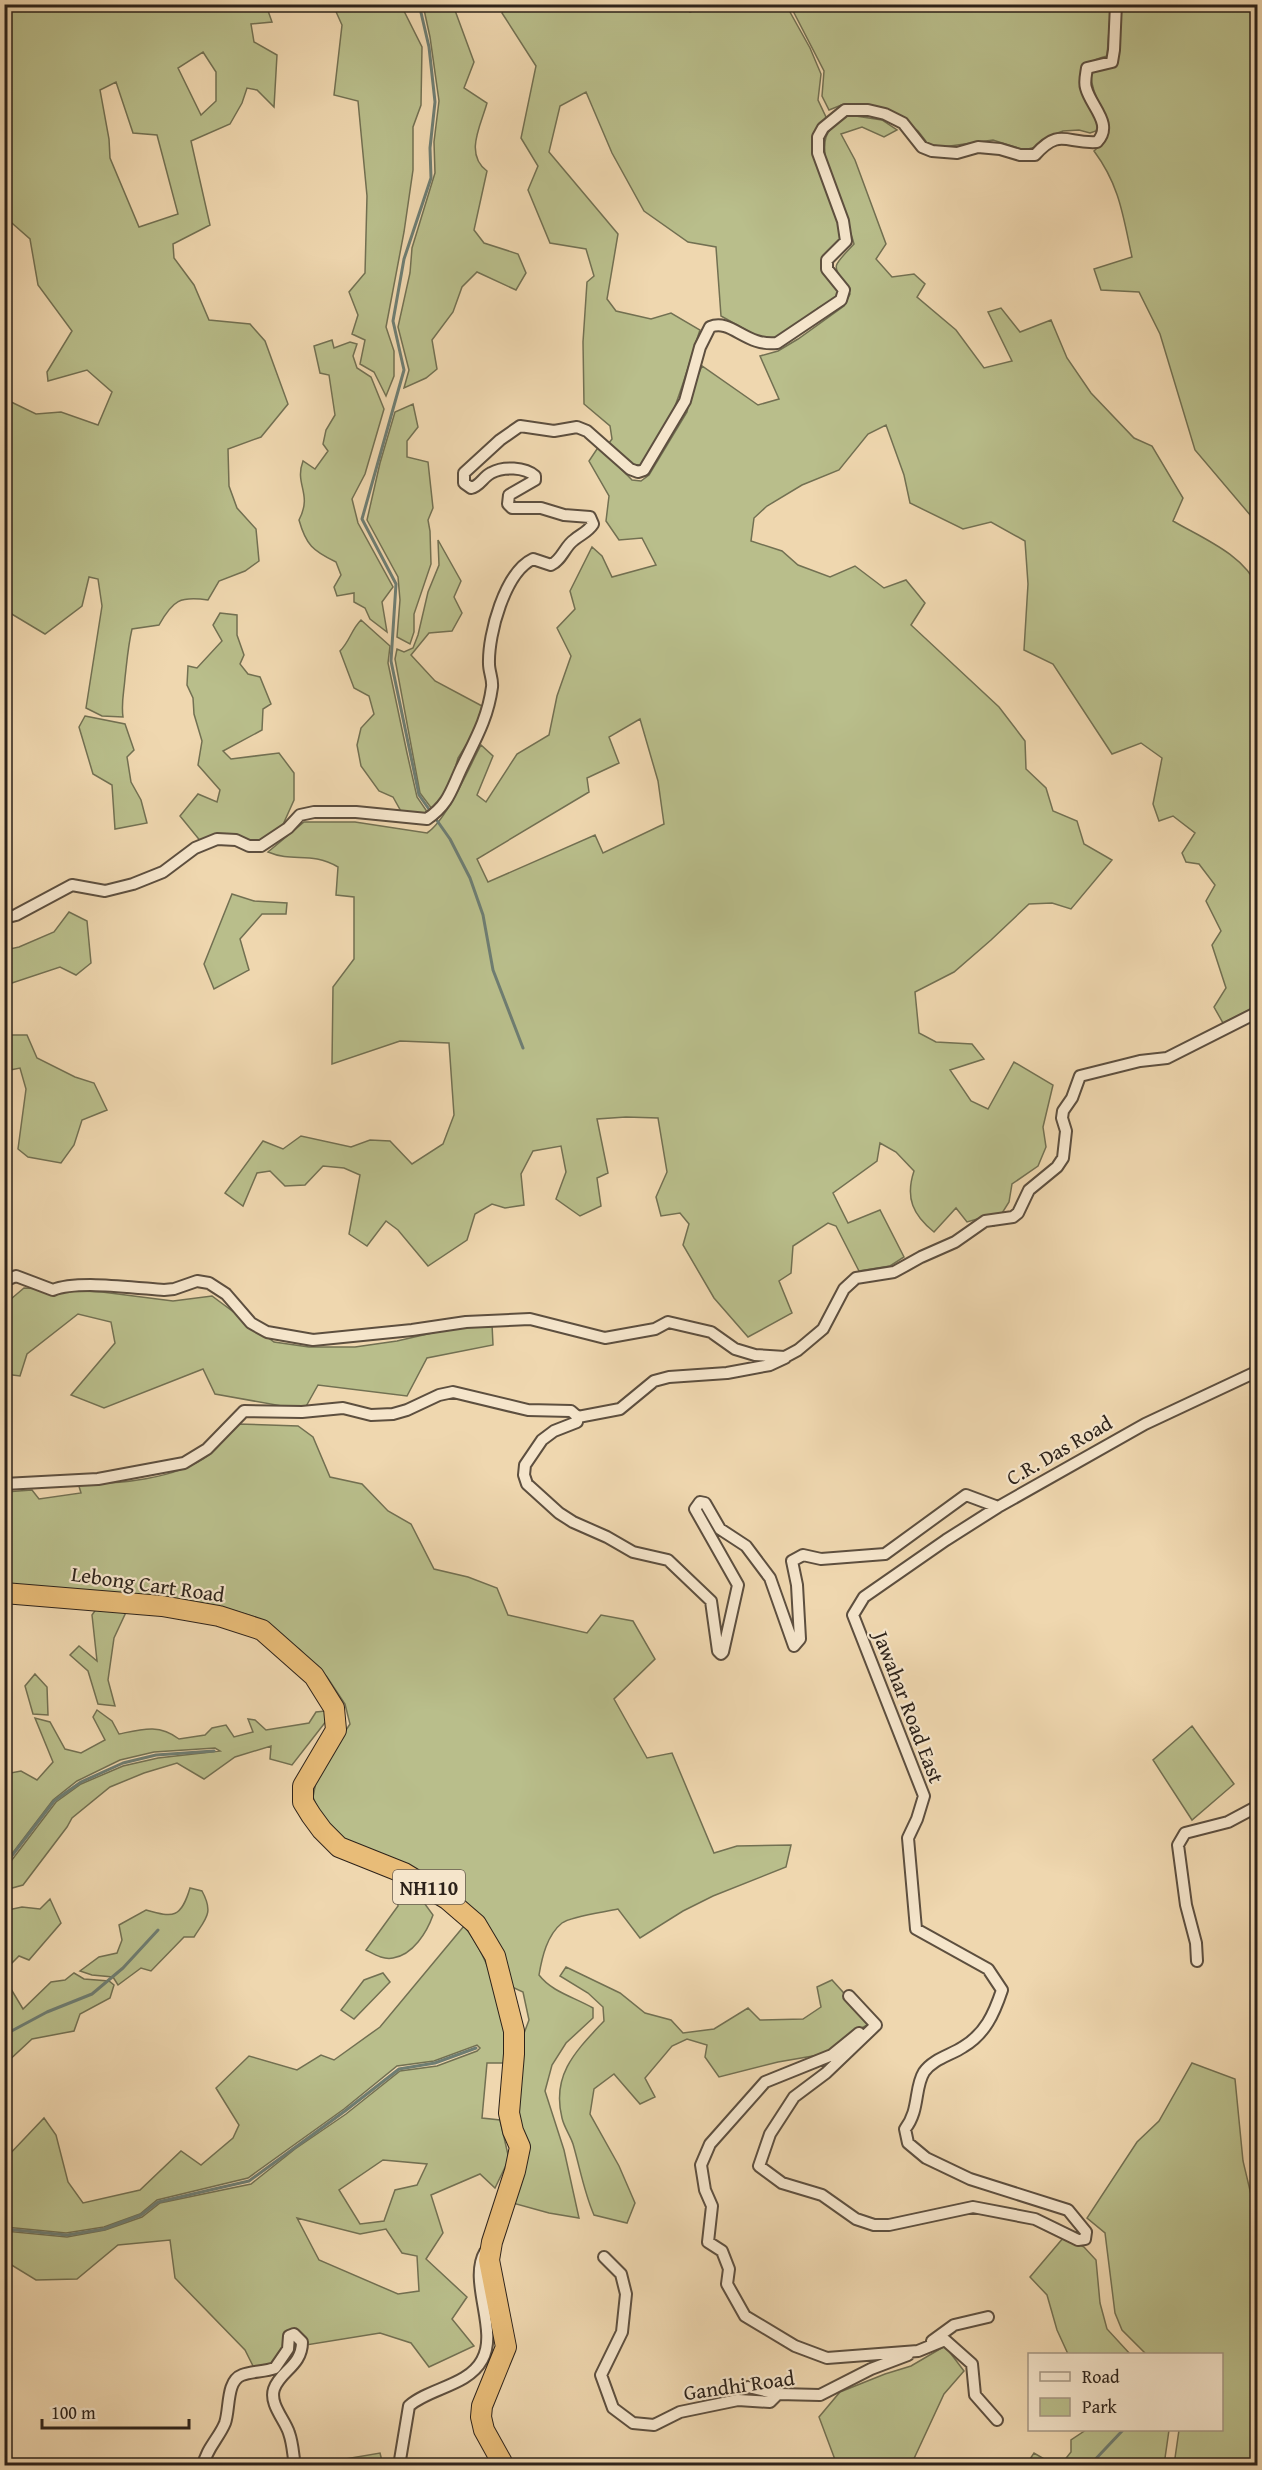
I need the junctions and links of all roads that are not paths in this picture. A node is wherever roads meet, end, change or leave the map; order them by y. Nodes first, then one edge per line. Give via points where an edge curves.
1 (1116, 4) edge
2 (4, 918) edge
3 (1257, 1012) edge
4 (4, 1281) edge
5 (785, 1358) junction
6 (1257, 1371) edge
7 (578, 1418) junction
8 (4, 1484) edge
9 (998, 1507) junction
10 (4, 1593) edge
11 (1257, 1806) edge
12 (1197, 1961) dead end
13 (849, 1996) dead end
14 (876, 2025) junction
15 (492, 2242) junction
16 (604, 2258) dead end
17 (988, 2318) dead end
18 (918, 2351) junction
19 (748, 2387) dead end
20 (778, 2394) junction
21 (997, 2420) dead end
22 (203, 2466) edge
23 (295, 2466) edge
24 (399, 2466) edge
25 (504, 2466) edge

1 - 2 street via 1112,62 1087,68 1085,76 1086,88 1103,122 1102,136 1097,142 1059,138 1044,144 1035,155 978,147 957,153 932,151 922,147 903,123 868,110 845,110 822,128 818,153 843,221 846,241 827,260 827,269 844,290 841,300 777,343 752,341 727,326 710,327 700,347 685,401 644,470 630,469 597,439 577,427 554,431 520,426 464,473 464,483 471,488 496,470 528,471 535,480 509,495 512,508 585,515 591,517 593,524 572,540 555,563 533,559 515,573 496,615 489,663 492,684 480,734 441,810 427,819 356,812 307,813 261,846 217,839 195,848 163,872 133,884 105,891 72,885
3 - 5 street via 1167,1058 1080,1076 1063,1112 1063,1158 1029,1190 1018,1213 985,1221 955,1242 894,1272 856,1278 844,1289 823,1329
4 - 5 street via 16,1276 53,1290 63,1286 164,1290 197,1281 209,1283 226,1294 251,1323 267,1332 313,1340 466,1322 530,1319 605,1338 655,1329 668,1322 711,1332 735,1349
5 - 7 street via 770,1365 727,1373 654,1381 620,1409
6 - 9 street, C.R. Das Road via 1145,1424
7 - 8 street via 571,1412 528,1410 453,1392 393,1414 371,1415 343,1408 244,1411 207,1449 184,1463 98,1479
7 - 9 street, C.R. Das Road via 542,1440 525,1465 527,1484 573,1522 633,1552 668,1560 711,1601 721,1654 738,1585 695,1509 700,1502 705,1503 720,1529 746,1546 770,1578 794,1646 800,1639 792,1561 803,1555 821,1559 885,1554 966,1495
9 - 14 street, Jawahar Road East via 864,1597 852,1615 924,1796 908,1838 916,1929 988,1969 1002,1990 986,2028 923,2073 913,2119 905,2129 908,2143 926,2158 970,2180 1068,2210 1086,2232 1085,2239 1078,2240 1035,2219 973,2207 874,2225 856,2219 822,2195 782,2183 759,2166 770,2134 794,2097 826,2073
10 - 15 highway, Lebong Cart Road / NH110 via 162,1606 219,1616 262,1630 314,1676 334,1708 336,1730 303,1786 303,1802 311,1815 339,1846 404,1873 447,1899 476,1924 495,1956 513,2031 509,2113 520,2147
11 - 12 street via 1228,1822 1185,1833 1178,1845
13 - 14 street
14 - 18 street via 855,2035 832,2055 765,2082 710,2144 701,2165 712,2206 708,2242 722,2251 729,2269 727,2284 745,2316 795,2346 827,2358
15 - 24 street via 479,2270 485,2309 482,2360 467,2374 409,2406
15 - 25 highway, Lebong Cart Road / NH110 via 489,2259 506,2347 481,2417
16 - 20 street, Gandhi Road via 621,2274 626,2294 622,2332 601,2375 613,2408 633,2423 654,2425 680,2412 738,2400 770,2402
17 - 18 street, Gandhi Road via 954,2325
18 - 20 street, Gandhi Road via 820,2395
18 - 21 street via 945,2340 972,2364 975,2395
19 - 20 street
22 - 23 street via 225,2423 236,2380 242,2375 275,2368 288,2349 289,2336 294,2334 302,2342 301,2353 273,2393 289,2431

